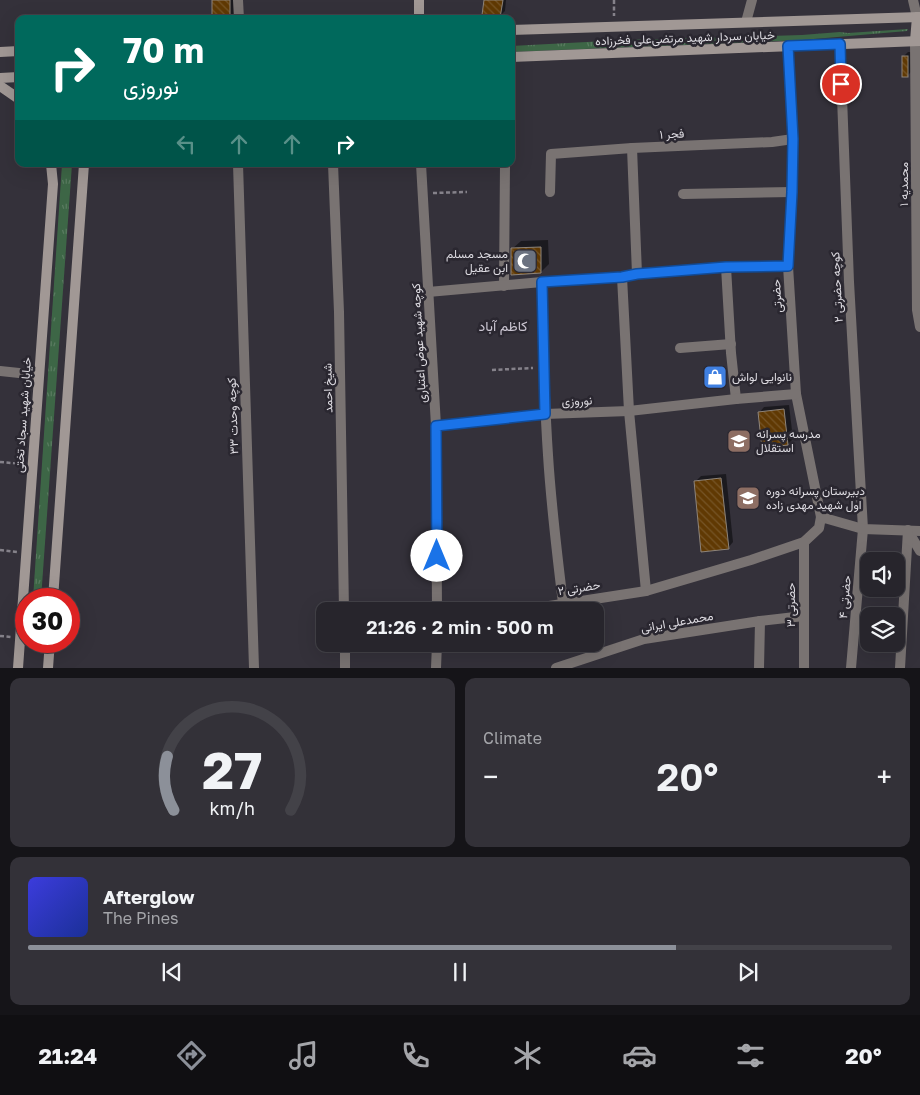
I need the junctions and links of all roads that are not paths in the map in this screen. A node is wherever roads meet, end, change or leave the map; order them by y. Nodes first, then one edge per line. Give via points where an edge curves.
1 (238, 0) edge
2 (419, 0) edge
3 (752, 0) edge
4 (913, 0) edge
5 (238, 15) edge
6 (419, 15) edge
7 (918, 17) edge
8 (746, 22) junction
9 (515, 30) edge
10 (918, 41) edge
11 (840, 44) junction
12 (788, 46) junction
13 (0, 52) edge
14 (15, 52) edge
15 (515, 57) edge
16 (0, 78) edge
17 (15, 78) edge
18 (0, 86) edge
19 (15, 96) edge
20 (793, 139) junction
21 (632, 148) junction
22 (50, 167) edge
23 (84, 167) edge
24 (238, 167) edge
25 (333, 167) edge
26 (422, 167) edge
27 (505, 167) edge
28 (550, 192) dead end
29 (792, 192) junction
30 (683, 194) dead end
31 (788, 266) junction
32 (726, 267) junction
33 (637, 274) junction
34 (622, 277) junction
35 (542, 282) junction
36 (504, 286) junction
37 (428, 292) junction
38 (918, 310) edge
39 (920, 327) edge
40 (731, 344) junction
41 (680, 348) dead end
42 (0, 371) edge
43 (38, 376) junction
44 (796, 394) junction
45 (736, 399) junction
46 (629, 411) junction
47 (545, 414) junction
48 (436, 426) junction
49 (821, 517) junction
50 (863, 529) junction
51 (908, 530) junction
52 (920, 531) edge
53 (804, 542) junction
54 (920, 551) edge
55 (54, 588) edge
56 (646, 591) junction
57 (344, 602) edge
58 (437, 602) edge
59 (563, 602) edge
60 (570, 602) edge
61 (804, 616) junction
62 (760, 621) junction
63 (345, 652) edge
64 (436, 652) edge
65 (49, 653) edge
66 (18, 668) edge
67 (48, 668) edge
68 (254, 668) edge
69 (345, 668) edge
70 (436, 668) edge
71 (556, 668) edge
72 (759, 668) edge
73 (804, 668) edge
74 (851, 668) edge
75 (900, 668) edge

1 - 5 street
2 - 6 main road
3 - 8 street
4 - 7 street
7 - 8 main road, خیابان سردار شهید مرتضی‌علی فخرزاده
7 - 10 main road
8 - 9 main road, خیابان سردار شهید مرتضی‌علی فخرزاده
10 - 11 main road, خیابان سردار شهید مرتضی‌علی فخرزاده
10 - 38 street, محمدیه ۱
11 - 12 main road, خیابان سردار شهید مرتضی‌علی فخرزاده
11 - 50 street, کوچه حضرتی ۲
12 - 15 main road, خیابان سردار شهید مرتضی‌علی فخرزاده
12 - 20 street, حضرتی
13 - 14 main road
16 - 17 main road
18 - 19 main road
20 - 21 street, فجر ۱
20 - 29 street, حضرتی
21 - 28 street, فجر ۱ via 551,154
21 - 33 street
22 - 43 main road, خیابان شهید سجاد تختی via 52,184
23 - 55 main road
24 - 68 street, کوچه وحدت ۳۳
25 - 57 street, شیخ احمد
26 - 37 street, کوچه شهید عوض اعتباری
27 - 36 street
29 - 30 street
29 - 31 street, حضرتی
31 - 32 street
31 - 44 street, حضرتی
32 - 33 street
32 - 40 street
33 - 34 street
34 - 35 street
34 - 46 street
35 - 36 street
35 - 47 street
36 - 37 street
37 - 48 street, کوچه شهید عوض اعتباری
38 - 39 street, محمدیه ۱
40 - 41 street
40 - 45 street
42 - 43 street
43 - 66 main road, خیابان شهید سجاد تختی
44 - 45 street, نوروزی
44 - 49 street, حضرتی
45 - 46 street, نوروزی
46 - 47 street, نوروزی
46 - 56 street
47 - 48 street, نوروزی
47 - 59 street
48 - 58 street, کوچه شهید عوض اعتباری
49 - 50 street
49 - 53 street via 819,528
50 - 51 street
50 - 74 street, حضرتی ۴
51 - 52 street
51 - 54 street
51 - 75 street
53 - 56 street, حضرتی ۲
53 - 61 street, حضرتی ۳
56 - 60 street, حضرتی ۲
61 - 62 street, محمدعلی ایرانی
61 - 73 street, حضرتی ۳
62 - 71 street, محمدعلی ایرانی via 644,639
62 - 72 street
63 - 69 street
64 - 70 street
65 - 67 main road

